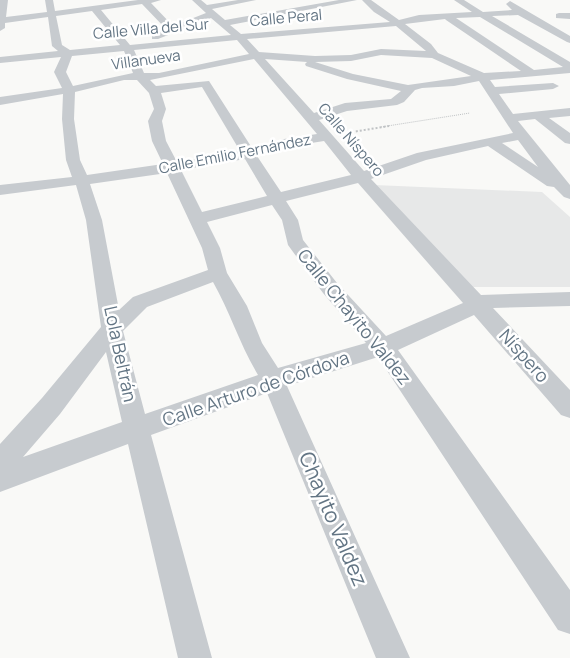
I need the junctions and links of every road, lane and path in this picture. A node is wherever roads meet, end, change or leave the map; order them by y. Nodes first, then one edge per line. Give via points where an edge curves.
1 (4, 0) edge
2 (49, 0) edge
3 (157, 0) edge
4 (252, 0) edge
5 (317, 0) edge
6 (353, 0) edge
7 (366, 0) edge
8 (458, 0) edge
9 (504, 0) edge
10 (143, 1) edge
11 (107, 4) edge
12 (327, 5) junction
13 (96, 9) junction
14 (210, 11) edge
15 (520, 12) junction
16 (51, 15) junction
17 (484, 15) junction
18 (559, 16) dead end
19 (570, 16) edge
20 (449, 18) junction
21 (0, 23) edge
22 (398, 23) junction
23 (364, 26) junction
24 (172, 31) junction
25 (239, 37) junction
26 (569, 39) edge
27 (126, 47) junction
28 (66, 52) junction
29 (257, 55) junction
30 (416, 55) junction
31 (434, 55) junction
32 (293, 58) junction
33 (0, 60) edge
34 (452, 63) junction
35 (570, 68) edge
36 (532, 73) junction
37 (140, 76) junction
38 (482, 77) junction
39 (53, 83) junction
40 (570, 84) edge
41 (410, 89) junction
42 (154, 90) junction
43 (492, 91) junction
44 (0, 95) edge
45 (570, 112) edge
46 (470, 113) dead end
47 (537, 115) junction
48 (311, 118) junction
49 (510, 118) junction
50 (521, 135) junction
51 (326, 137) junction
52 (570, 140) edge
53 (490, 141) junction
54 (248, 154) junction
55 (172, 167) junction
56 (361, 177) junction
57 (79, 180) junction
58 (0, 190) edge
59 (567, 191) edge
60 (275, 198) junction
61 (196, 219) junction
62 (218, 273) junction
63 (570, 299) edge
64 (478, 306) junction
65 (112, 328) junction
66 (383, 347) junction
67 (273, 380) junction
68 (570, 407) edge
69 (136, 430) junction
70 (0, 462) edge
71 (0, 478) edge
72 (570, 618) edge
73 (195, 658) edge
74 (393, 658) edge

1 - 21 street
2 - 16 street
3 - 10 street
4 - 14 street
5 - 12 street
6 - 12 street
7 - 22 street
8 - 17 street
9 - 15 street
10 - 11 street
10 - 24 street
11 - 13 street
12 - 14 street
12 - 23 street
13 - 16 street
13 - 27 street
14 - 24 street
14 - 25 street, Calle Níspero
15 - 17 street, Calle Peral
15 - 26 street
16 - 21 street
16 - 28 street via 57,46
17 - 20 street, Calle Peral
17 - 35 street
18 - 19 street
20 - 22 street, Calle Peral via 419,18
20 - 36 street
22 - 23 street, Calle Peral
22 - 31 street via 428,46
23 - 25 street, Calle Peral
24 - 27 street
25 - 27 street, Calle Villa del Sur
25 - 29 street, Calle Níspero
27 - 28 street, Calle Villa del Sur
27 - 37 street
28 - 33 street, Calle Villa del Sur
28 - 39 street, Lola Beltrán via 67,59
29 - 32 street, Villanueva
29 - 37 street, Villanueva via 159,76
29 - 48 street, Calle Níspero
30 - 31 street
30 - 32 street via 376,52 351,58
30 - 34 street
31 - 34 street
32 - 41 street via 351,77
34 - 38 street
35 - 36 street
36 - 38 street
37 - 39 street, Villanueva
37 - 42 street
38 - 41 street
38 - 43 street
39 - 44 street
39 - 44 street
39 - 57 street, Lola Beltrán via 70,103 70,145
40 - 43 street
41 - 48 street via 393,102 345,108
42 - 54 street, Calle Chayito Valdez via 205,83
42 - 55 street via 160,109 156,128
43 - 49 street
45 - 47 street
46 - 51 path, Calle Emilio Fernández
47 - 49 street
47 - 52 street
48 - 51 street, Calle Níspero
49 - 50 street
50 - 53 street
50 - 59 street
51 - 54 street, Calle Emilio Fernández via 284,143
51 - 56 street, Calle Níspero
53 - 56 street via 397,163
53 - 59 street
54 - 55 street, Calle Emilio Fernández
54 - 60 street, Calle Chayito Valdez
55 - 57 street, Calle Emilio Fernández
55 - 61 street
56 - 60 street
56 - 64 street, Calle Níspero
57 - 58 street, Calle Emilio Fernández
57 - 65 street, Lola Beltrán via 89,199 94,220
60 - 61 street
60 - 66 street, Calle Chayito Valdez via 290,220 294,241 330,288
61 - 62 street via 211,248
62 - 65 street via 140,302
62 - 67 street via 237,306 252,346
63 - 64 street, Calle Arturo de Córdova via 487,300
64 - 66 street, Calle Arturo de Córdova
64 - 68 street, Níspero
65 - 69 street, Lola Beltrán
65 - 70 street via 51,406
66 - 67 street, Calle Arturo de Córdova
66 - 72 street, Calle Chayito Valdez
67 - 69 street, Calle Arturo de Córdova
67 - 74 street, Chayito Valdez
69 - 71 street, Calle Arturo de Córdova
69 - 73 street, Lola Beltrán

